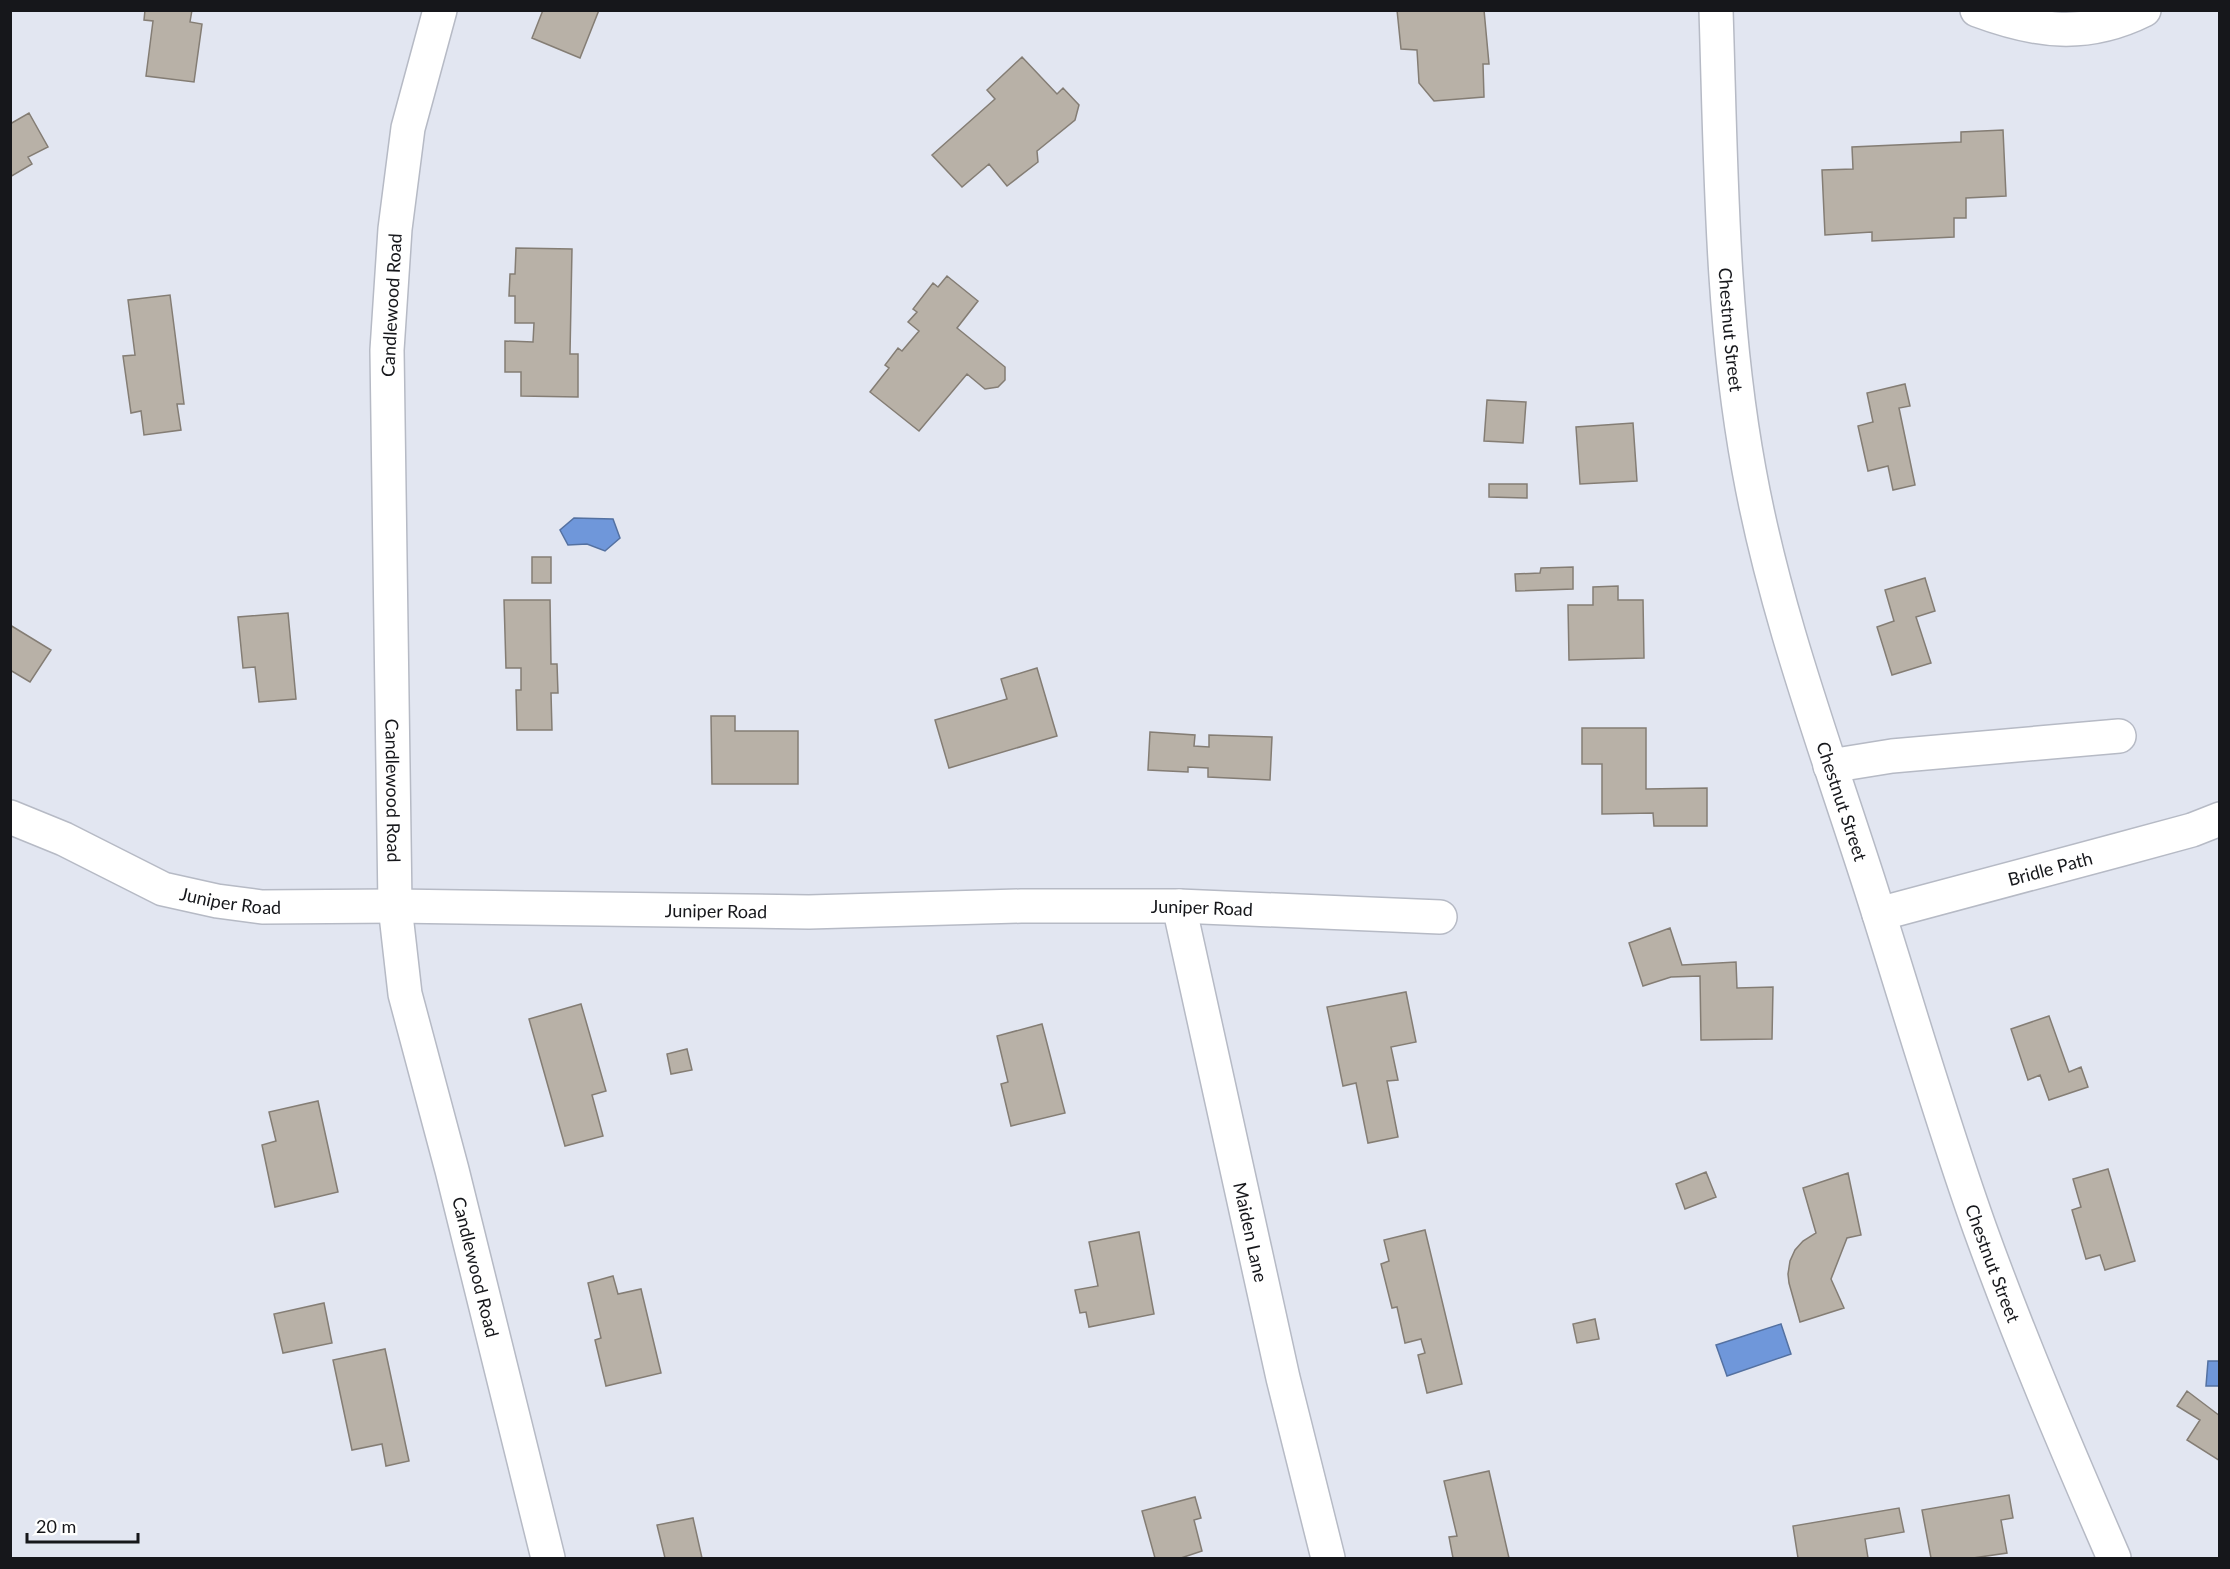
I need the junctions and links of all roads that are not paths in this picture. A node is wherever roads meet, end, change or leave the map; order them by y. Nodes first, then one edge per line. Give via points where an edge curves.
1 (440, 10) edge
2 (1716, 10) edge
3 (1977, 10) edge
4 (2144, 10) edge
5 (2119, 736) dead end
6 (1830, 766) junction
7 (10, 817) edge
8 (2220, 819) edge
9 (395, 906) junction
10 (1179, 906) junction
11 (1879, 914) junction
12 (1440, 917) dead end
13 (548, 1558) edge
14 (1328, 1558) edge
15 (2114, 1558) edge

1 - 9 street, Candlewood Road via 408,128 395,229 387,350
2 - 6 street, Chestnut Street via 1727,313 1748,466 1767,557
3 - 4 street via 2019,25 2063,30 2107,24
5 - 6 street via 1892,756
6 - 11 street, Chestnut Street
7 - 9 street, Juniper Road via 64,839 163,889 262,907
8 - 11 street, Bridle Path via 2132,847
9 - 10 street, Juniper Road via 809,912
9 - 13 street, Candlewood Road via 405,994
10 - 12 street, Juniper Road
10 - 14 street, Maiden Lane via 1283,1378
11 - 15 street, Chestnut Street via 1980,1228

